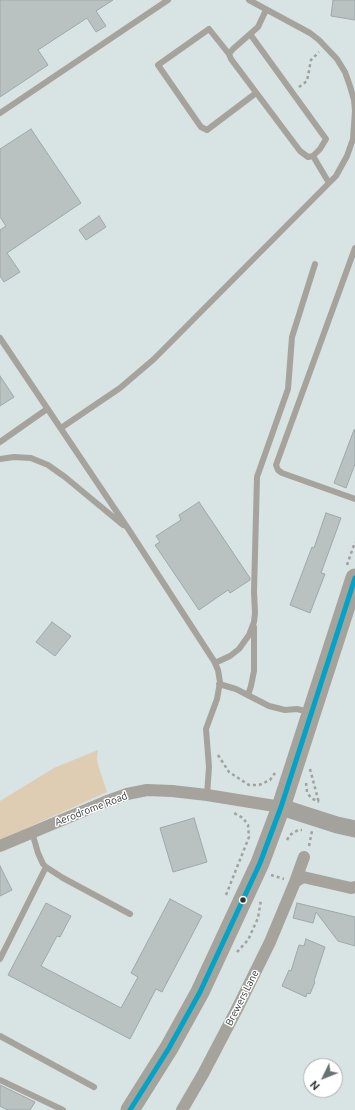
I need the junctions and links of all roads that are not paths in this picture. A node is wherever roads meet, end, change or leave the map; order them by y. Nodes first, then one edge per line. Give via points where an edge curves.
1 (168, 0) edge
2 (249, 0) edge
3 (266, 10) junction
4 (250, 34) junction
5 (230, 54) junction
6 (256, 93) junction
7 (0, 113) edge
8 (355, 122) edge
9 (313, 156) junction
10 (329, 183) junction
11 (355, 248) edge
12 (315, 264) dead end
13 (0, 338) edge
14 (47, 409) junction
15 (60, 428) junction
16 (0, 442) edge
17 (0, 459) edge
18 (355, 499) edge
19 (131, 533) junction
20 (355, 578) edge
21 (254, 622) junction
22 (215, 663) junction
23 (219, 684) junction
24 (248, 695) junction
25 (310, 712) junction
26 (207, 795) junction
27 (281, 806) junction
28 (355, 829) edge
29 (32, 832) junction
30 (0, 846) edge
31 (304, 857) dead end
32 (46, 867) junction
33 (295, 882) junction
34 (355, 887) edge
35 (130, 914) dead end
36 (0, 959) edge
37 (0, 1036) edge
38 (0, 1080) edge
39 (94, 1087) dead end
40 (63, 1110) edge
41 (130, 1110) edge
42 (182, 1110) edge

1 - 7 lane
2 - 3 lane
3 - 4 lane via 258,27
3 - 8 lane via 310,34 325,45 337,59 350,86 354,100
4 - 5 lane
4 - 9 lane via 326,139
5 - 6 lane
5 - 6 lane via 209,29 158,65 201,127 207,130
6 - 9 lane via 300,151 308,157
8 - 10 lane via 347,156
9 - 10 lane
10 - 15 lane via 154,359 120,388
11 - 18 lane via 276,465 282,473
12 - 21 lane via 292,337 288,389 257,477
13 - 14 lane
14 - 15 lane
14 - 16 lane
15 - 19 lane
17 - 19 lane via 31,458 48,465 104,508
19 - 22 lane
20 - 25 main road
21 - 22 lane via 247,639 239,649
21 - 24 lane via 254,671
22 - 23 lane
23 - 24 lane
23 - 26 lane via 206,727 209,770
24 - 25 lane via 269,706
25 - 27 main road
26 - 27 street, Aerodrome Road
26 - 29 street, Aerodrome Road via 156,790 132,793
27 - 28 street
27 - 41 main road via 260,863 200,992
29 - 30 street, Aerodrome Road
29 - 32 lane via 38,853
31 - 33 street, Brewers Lane
32 - 35 lane
32 - 36 lane
33 - 34 street via 303,877
33 - 42 street, Brewers Lane via 270,942 237,1009
37 - 39 lane
38 - 40 lane

